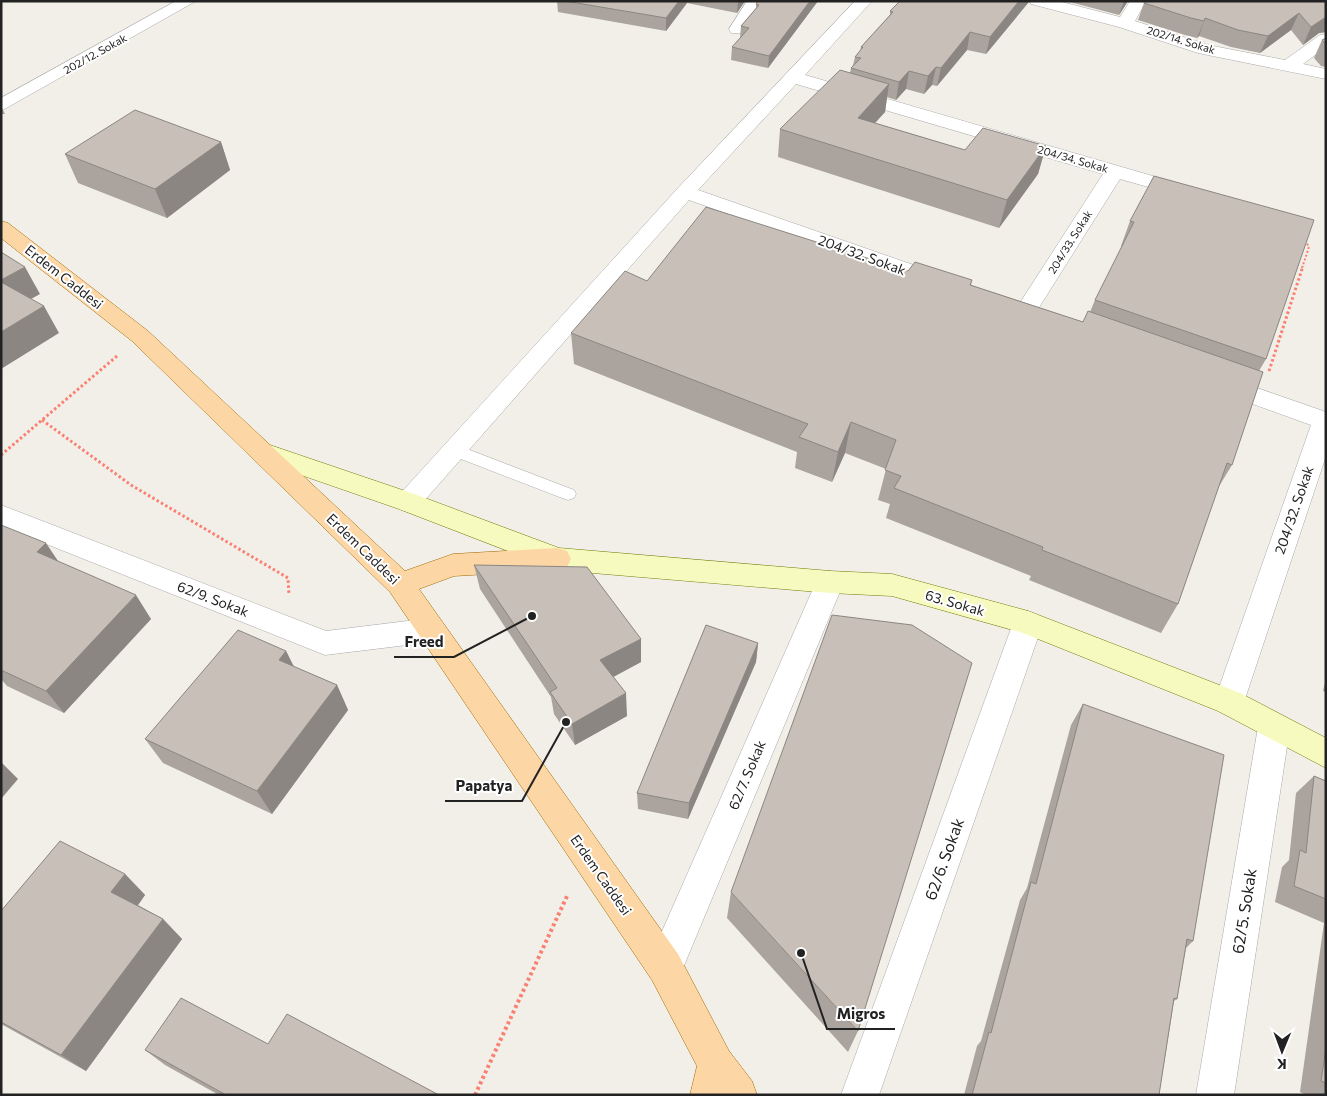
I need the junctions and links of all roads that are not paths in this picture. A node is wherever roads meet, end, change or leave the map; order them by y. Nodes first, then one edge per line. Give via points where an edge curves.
1 (188, 1) edge
2 (754, 1) edge
3 (864, 1) edge
4 (1037, 1) edge
5 (1138, 1) edge
6 (1125, 23) junction
7 (737, 29) dead end
8 (1326, 39) edge
9 (1289, 66) junction
10 (1326, 74) edge
11 (792, 77) junction
12 (1, 106) edge
13 (1115, 171) junction
14 (685, 192) junction
15 (1210, 199) edge
16 (1, 228) edge
17 (961, 290) edge
18 (1025, 312) edge
19 (1197, 375) edge
20 (454, 450) junction
21 (261, 451) junction
22 (568, 494) dead end
23 (408, 502) junction
24 (1, 516) edge
25 (556, 559) junction
26 (830, 582) junction
27 (400, 584) junction
28 (1028, 623) junction
29 (432, 630) junction
30 (1229, 702) junction
31 (1274, 727) junction
32 (1326, 754) edge
33 (665, 967) junction
34 (713, 1079) edge
35 (738, 1095) edge
36 (860, 1095) edge
37 (1215, 1095) edge

1 - 12 street, 202/12. Sokak
2 - 7 street
3 - 11 street
4 - 6 street, 202/14. Sokak
5 - 6 street
6 - 9 street, 202/14. Sokak via 1204,48
8 - 9 street
9 - 10 street, 202/14. Sokak
11 - 13 street, 204/34. Sokak
11 - 14 street
13 - 15 street, 204/34. Sokak
13 - 18 street, 204/33. Sokak
14 - 17 street, 204/32. Sokak
14 - 20 street
16 - 21 main road, Erdem Caddesi via 140,336
19 - 30 street, 204/32. Sokak via 1325,421
20 - 22 lane
20 - 23 street
21 - 23 main road, 63. Sokak
21 - 27 main road, Erdem Caddesi
23 - 25 main road, 63. Sokak
24 - 29 street, 62/9. Sokak via 325,643
25 - 26 main road, 63. Sokak
25 - 27 main road via 453,565
26 - 28 main road, 63. Sokak via 892,585
26 - 33 street, 62/7. Sokak
27 - 29 main road, Erdem Caddesi
28 - 30 main road, 63. Sokak
28 - 36 street, 62/6. Sokak
29 - 33 main road, Erdem Caddesi
30 - 31 main road, 63. Sokak
31 - 32 main road, 63. Sokak
31 - 37 street, 62/5. Sokak
33 - 34 main road, Erdem Caddesi
34 - 35 main road, Erdem Caddesi

